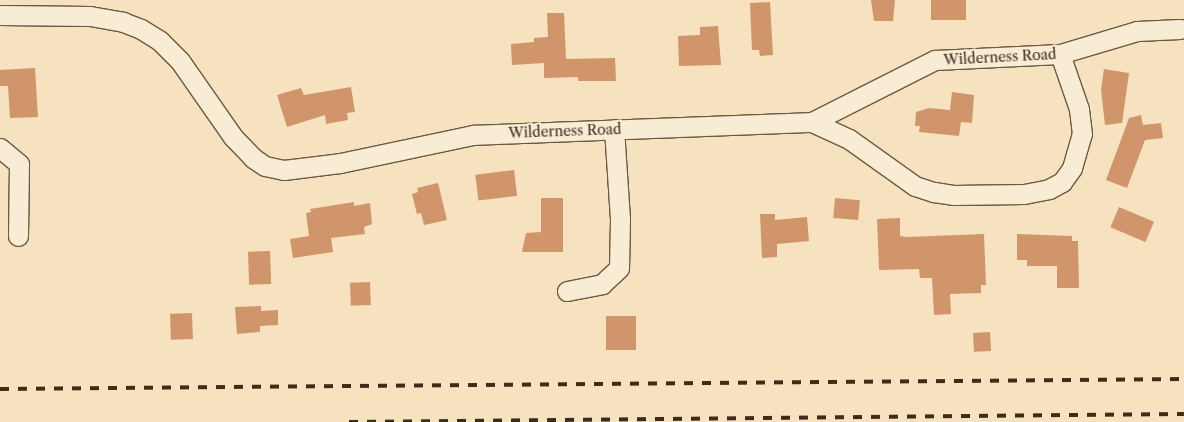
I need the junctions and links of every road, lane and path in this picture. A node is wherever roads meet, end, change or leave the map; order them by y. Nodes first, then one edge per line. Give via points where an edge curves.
1 (0, 15) edge
2 (1180, 29) dead end
3 (1060, 54) junction
4 (812, 122) junction
5 (614, 129) junction
6 (0, 148) edge
7 (18, 236) dead end
8 (567, 291) dead end

1 - 5 street, Wilderness Road via 90,16 141,29 160,41 180,61 233,137 259,163 274,169 340,163 473,135
2 - 3 street, Wilderness Road via 1137,31
3 - 4 street, Wilderness Road via 935,60
3 - 4 street via 1075,93 1082,134 1072,168 1062,182 1050,189 1015,194 953,195 934,192 915,186 849,138
4 - 5 street, Wilderness Road
5 - 8 street via 620,219 619,268 602,284
6 - 7 street via 19,164

